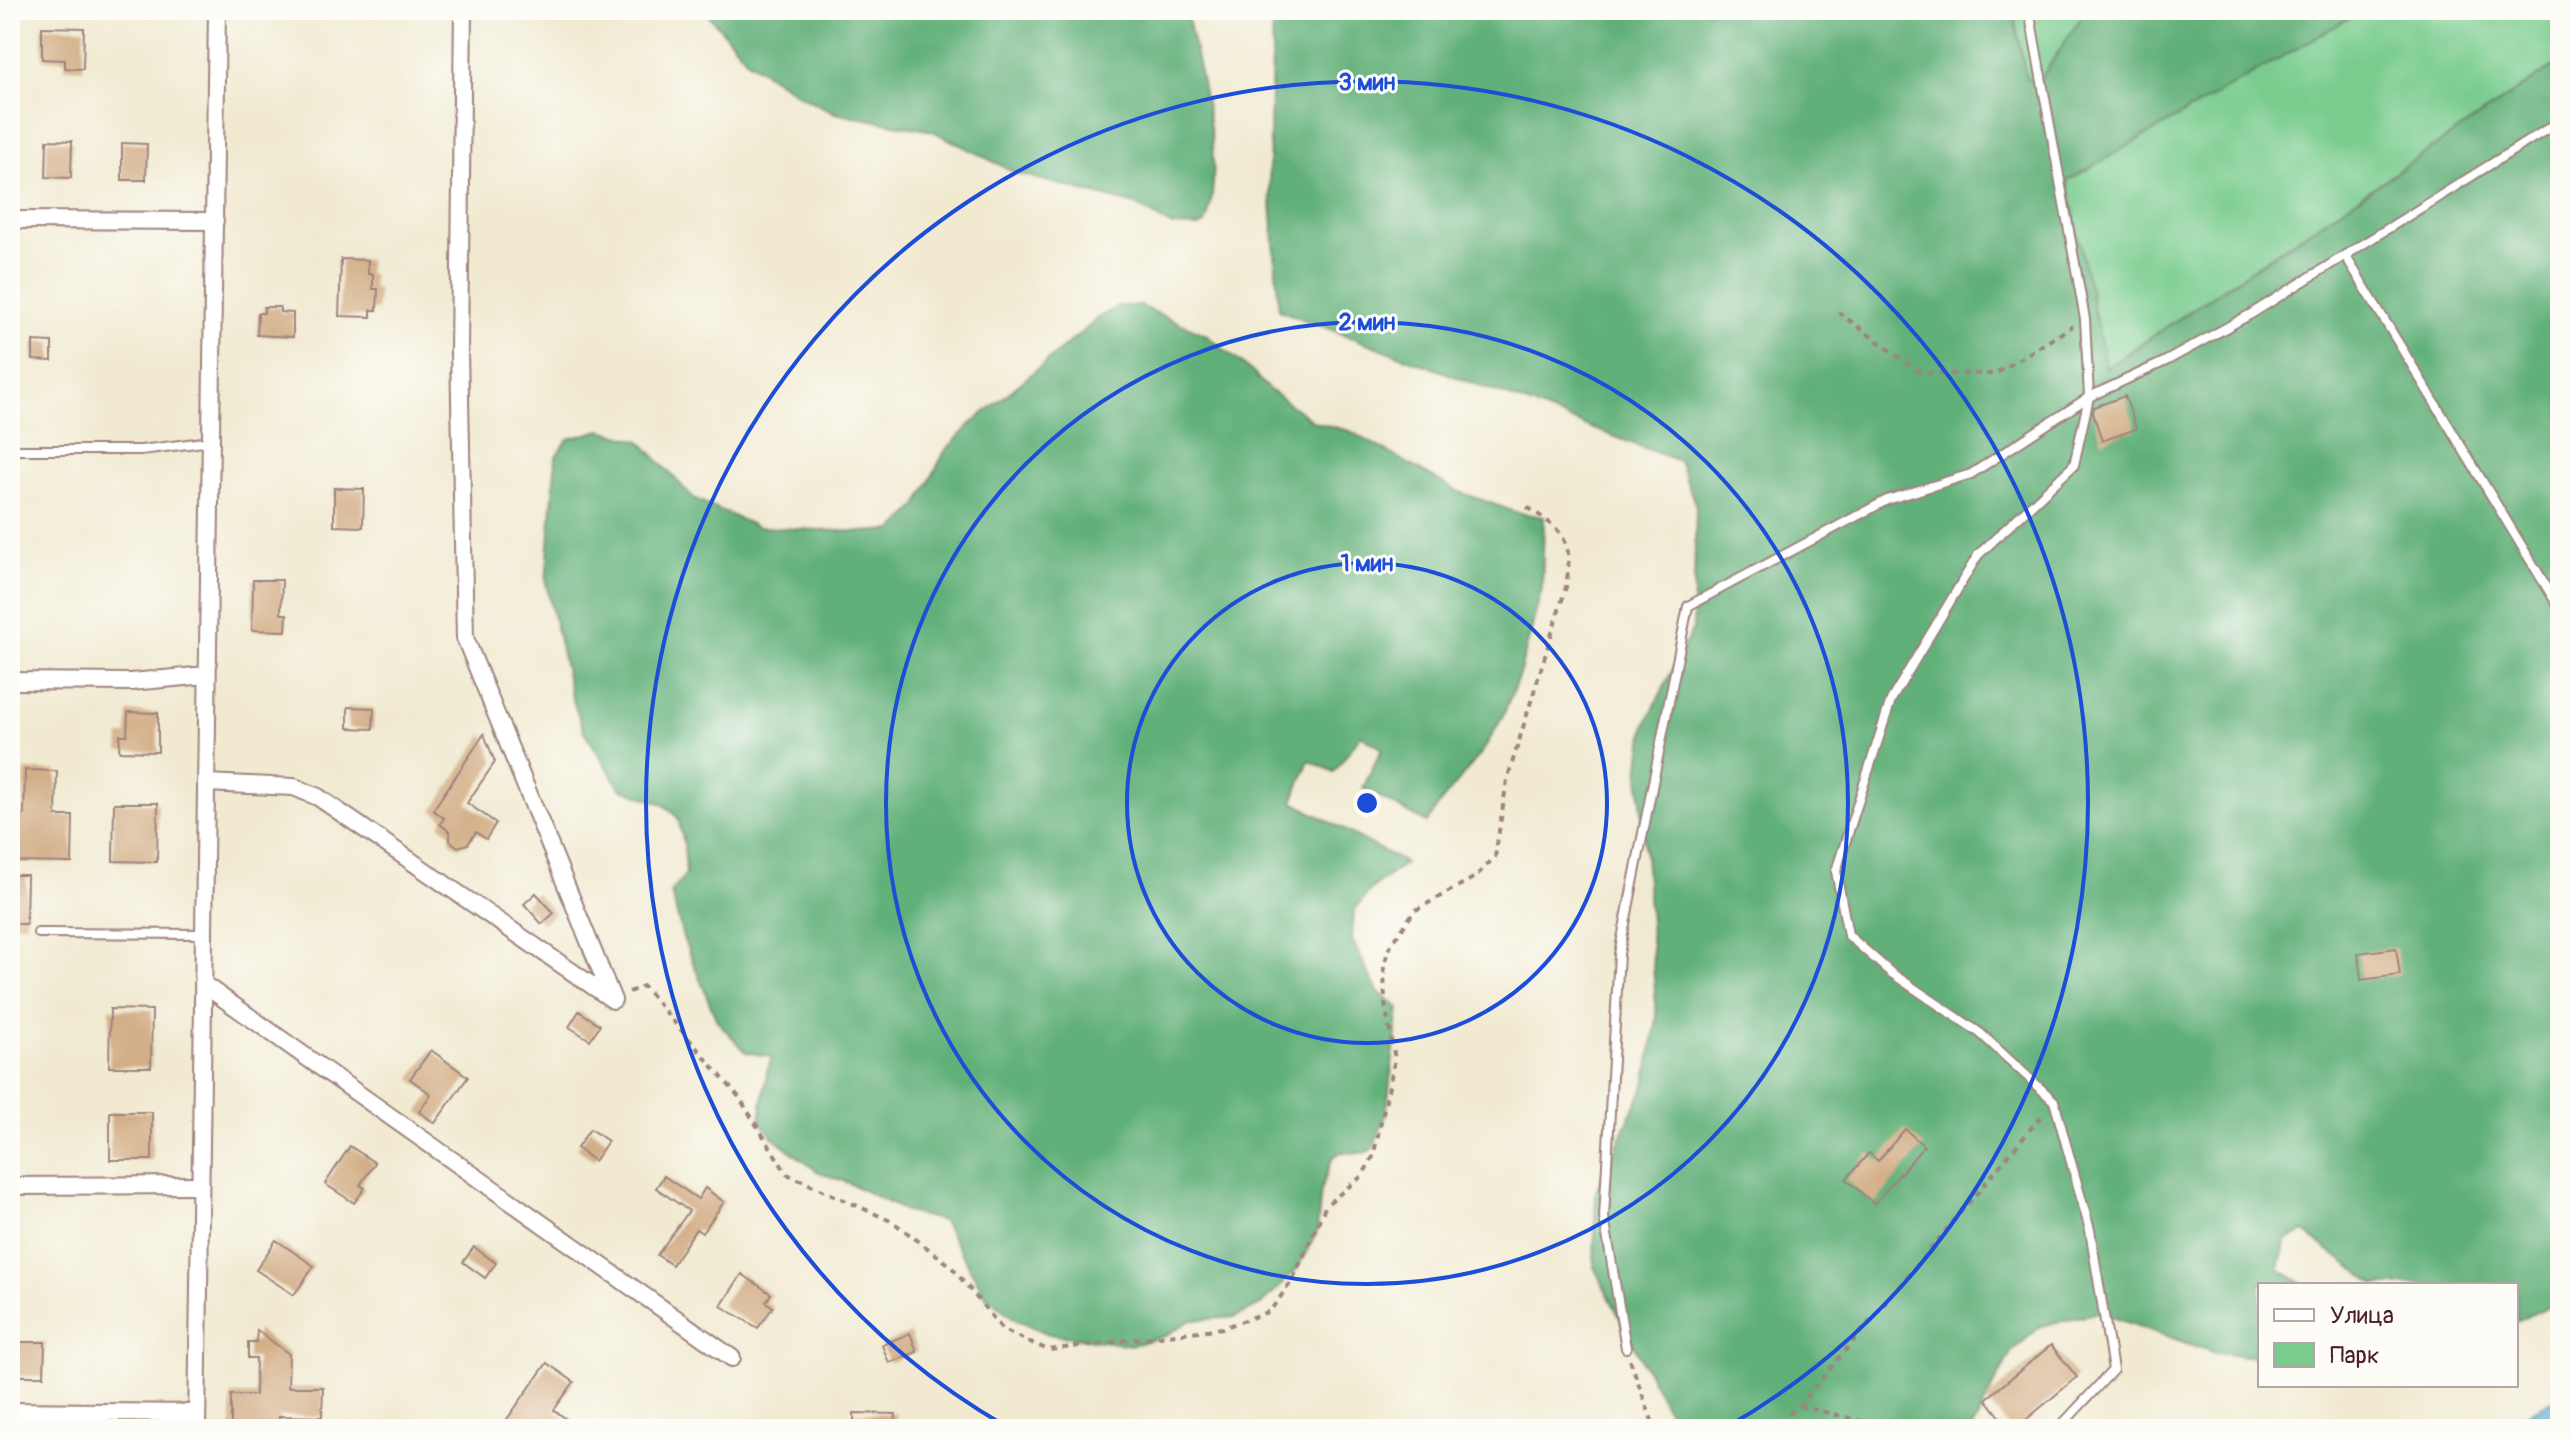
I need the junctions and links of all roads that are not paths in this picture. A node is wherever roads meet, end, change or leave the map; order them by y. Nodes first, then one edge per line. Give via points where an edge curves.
1 (217, 10) edge
2 (463, 10) edge
3 (2029, 10) edge
4 (2560, 121) edge
5 (10, 220) edge
6 (215, 221) junction
7 (2345, 255) junction
8 (2089, 397) junction
9 (211, 441) junction
10 (10, 450) edge
11 (2560, 609) edge
12 (207, 675) junction
13 (10, 681) edge
14 (206, 783) junction
15 (38, 933) dead end
16 (204, 934) junction
17 (203, 984) junction
18 (200, 1185) junction
19 (10, 1186) edge
20 (1626, 1348) road end
21 (732, 1358) dead end
22 (10, 1411) edge
23 (197, 1421) edge
24 (2058, 1429) edge

1 - 6 street
2 - 14 street via 459,351 465,638 613,1000 318,797 294,787
3 - 8 lane via 2085,319
4 - 7 lane
5 - 6 street
6 - 9 street
7 - 8 lane via 2227,328
7 - 11 lane
8 - 20 lane via 1971,474 1887,500 1688,606 1619,954 1604,1217
8 - 24 lane via 2074,465 1978,555 1891,700 1836,871 1848,935 1890,972 1980,1033 2054,1101 2090,1230 2113,1370
9 - 10 lane via 141,450
9 - 12 street
12 - 13 street via 131,682
12 - 14 street
14 - 16 street
15 - 16 lane
16 - 17 street
17 - 18 street
17 - 21 street
18 - 19 street
18 - 23 street
22 - 23 street

